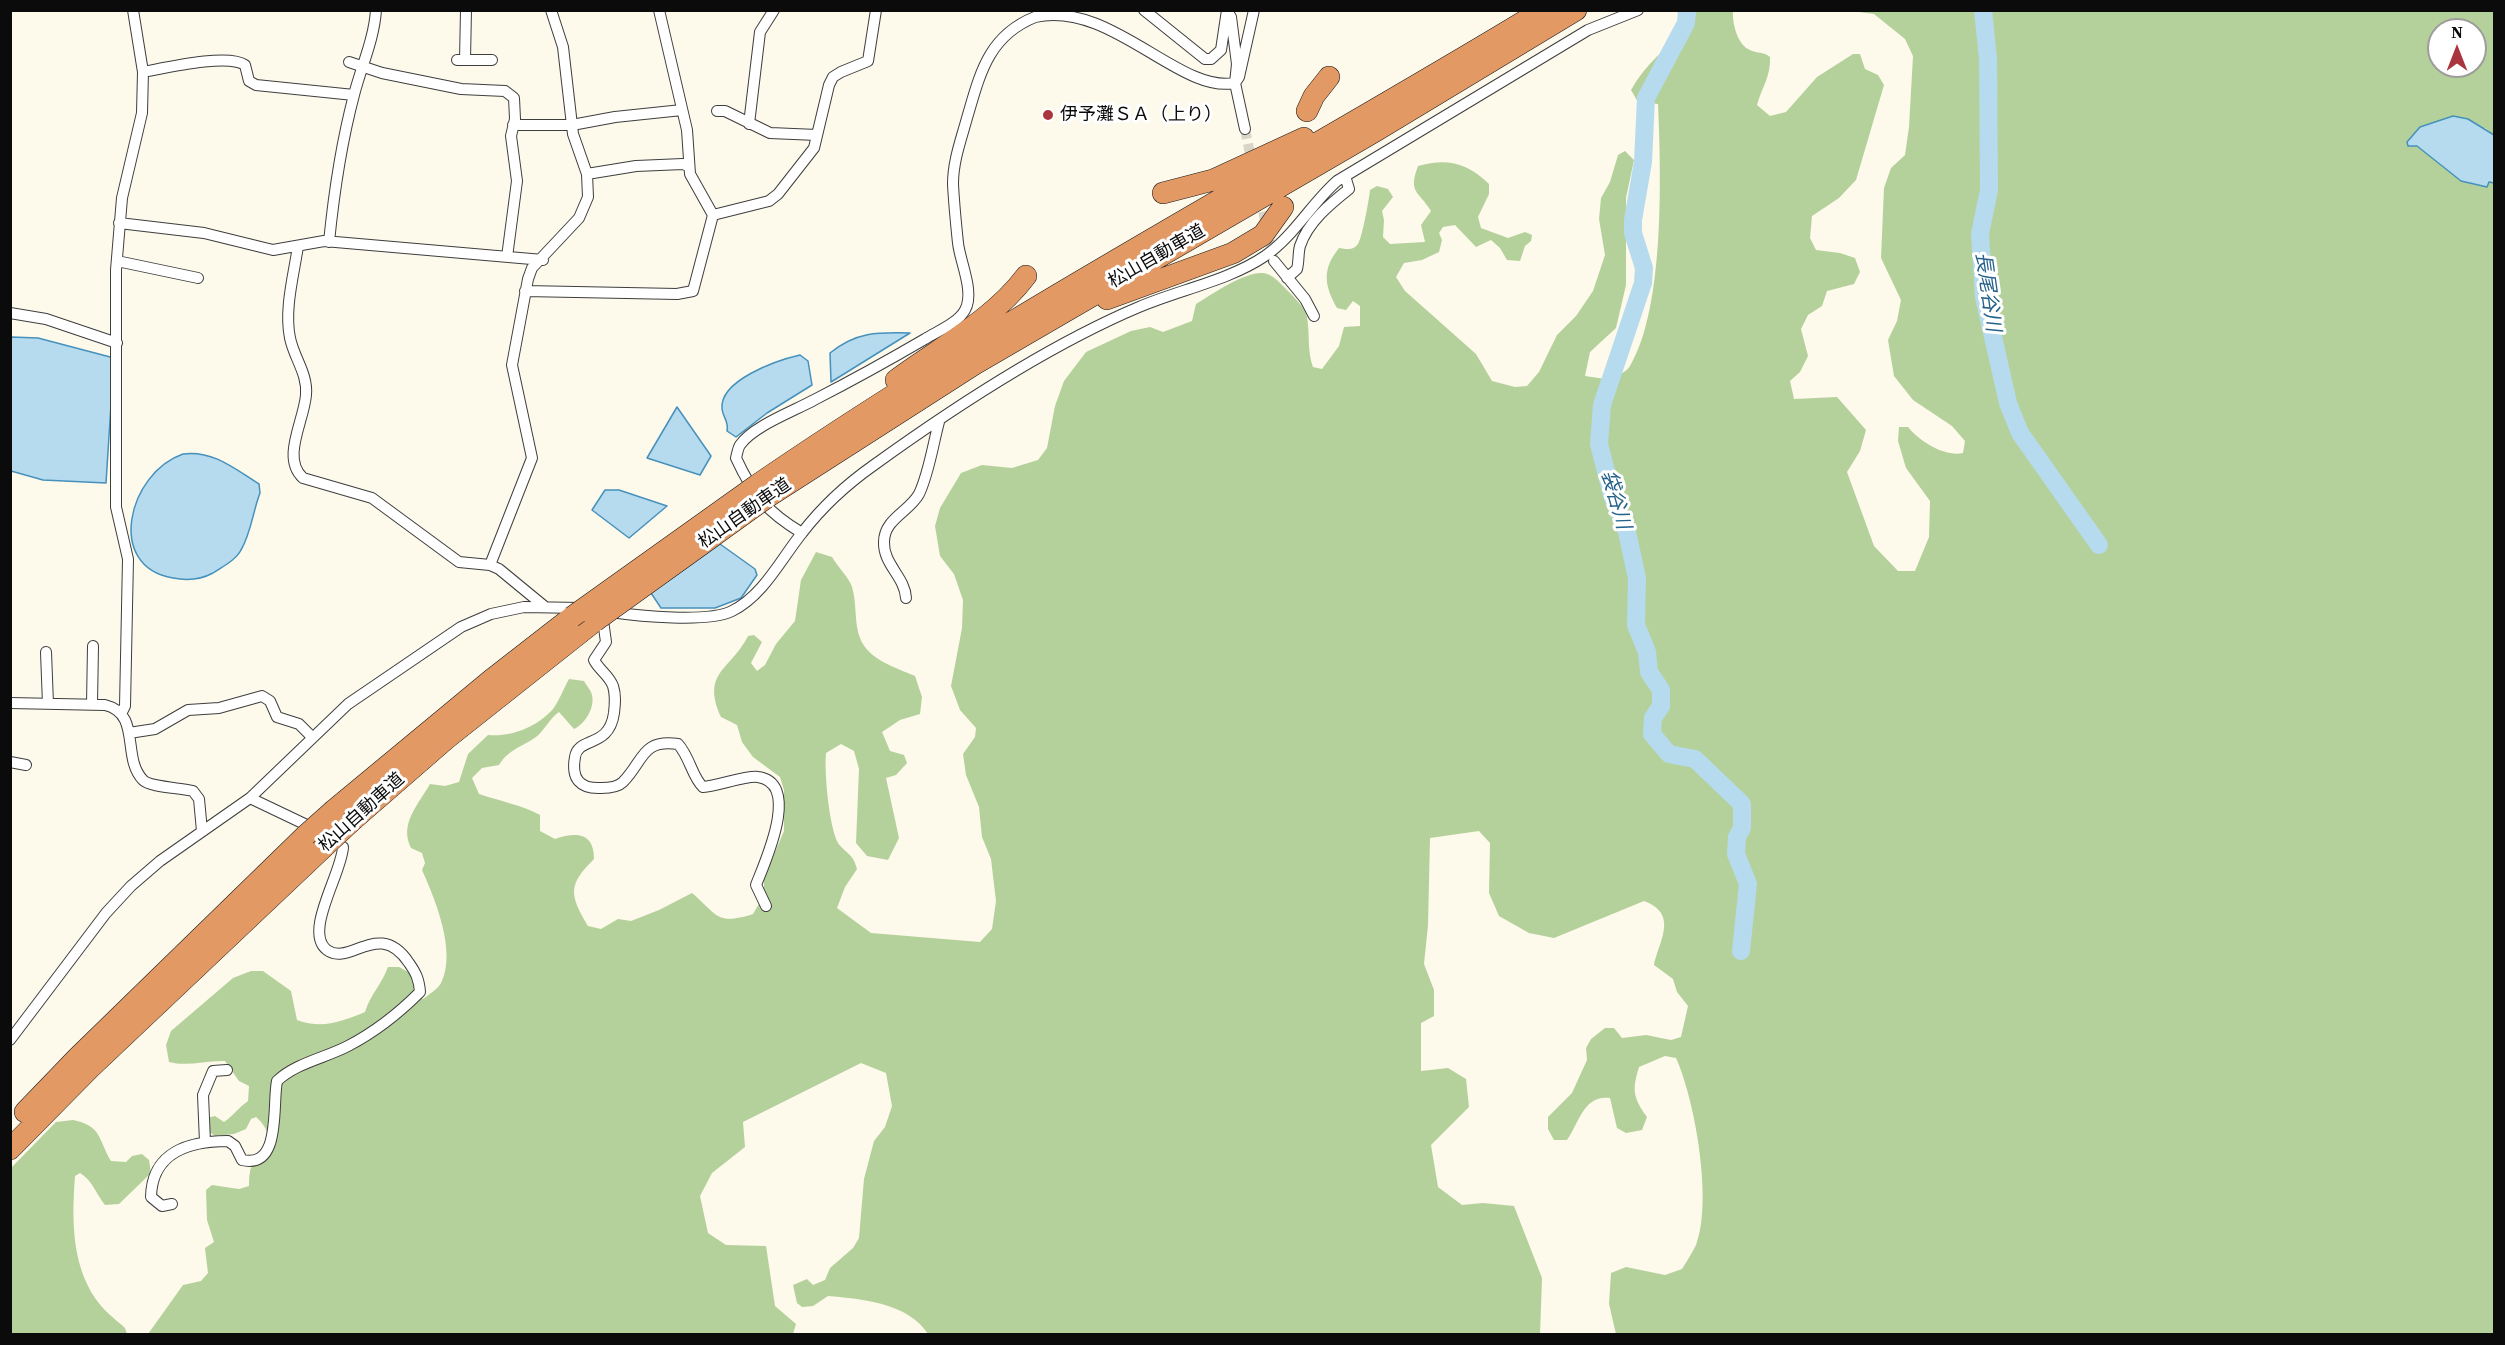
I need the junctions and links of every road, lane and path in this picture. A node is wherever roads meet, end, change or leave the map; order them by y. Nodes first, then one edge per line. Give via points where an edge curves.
1 (133, 10) edge
2 (376, 10) edge
3 (466, 10) edge
4 (551, 10) edge
5 (659, 10) edge
6 (774, 10) edge
7 (876, 10) edge
8 (1144, 10) edge
9 (1227, 10) edge
10 (1254, 10) edge
11 (1576, 10) edge
12 (1638, 10) edge
13 (1542, 11) edge
14 (1051, 12) edge
15 (492, 60) dead end
16 (350, 62) dead end
17 (362, 68) junction
18 (143, 72) junction
19 (1329, 77) dead end
20 (1235, 83) junction
21 (354, 94) junction
22 (682, 110) junction
23 (717, 111) dead end
24 (1307, 111) dead end
25 (749, 124) junction
26 (513, 125) junction
27 (572, 125) junction
28 (1245, 129) tunnel mouth
29 (817, 135) junction
30 (688, 166) junction
31 (587, 174) junction
32 (1346, 176) junction
33 (1163, 193) dead end
34 (1283, 207) dead end
35 (713, 215) junction
36 (119, 223) junction
37 (329, 242) junction
38 (298, 246) junction
39 (507, 257) junction
40 (543, 260) junction
41 (117, 261) junction
42 (1274, 261) tunnel mouth
43 (1026, 276) dead end
44 (198, 278) dead end
45 (1287, 278) junction
46 (525, 291) junction
47 (10, 313) edge
48 (1314, 316) dead end
49 (117, 344) junction
50 (894, 415) junction
51 (939, 422) junction
52 (761, 492) junction
53 (802, 533) junction
54 (490, 565) junction
55 (906, 598) dead end
56 (544, 606) junction
57 (598, 616) junction
58 (93, 646) dead end
59 (46, 652) dead end
60 (10, 703) edge
61 (48, 704) junction
62 (92, 704) junction
63 (122, 712) junction
64 (129, 733) junction
65 (312, 737) junction
66 (10, 762) edge
67 (26, 765) dead end
68 (250, 798) junction
69 (202, 831) junction
70 (766, 906) dead end
71 (10, 1040) edge
72 (227, 1070) dead end
73 (10, 1128) edge
74 (205, 1142) junction
75 (10, 1149) edge
76 (172, 1204) dead end

1 - 18 street
2 - 17 street
3 - 15 street via 461,60
4 - 27 street via 563,47
5 - 22 street
6 - 25 street via 760,32
7 - 29 street via 868,61 833,77
8 - 9 street via 1205,59 1221,50
9 - 20 street via 1235,46
10 - 20 street via 1244,62
11 - 50 highway, 松山自動車道
12 - 32 street via 1588,30
13 - 33 highway via 1356,113 1274,153 1213,180
13 - 52 highway, 松山自動車道 via 973,347 829,436
14 - 20 street via 1092,17 1129,33 1207,79 1225,85
14 - 53 street via 1003,38 982,66 974,91 955,161 953,184 958,245 967,286 965,311 918,343 776,419 740,446 736,458 755,495 775,517
16 - 17 street
17 - 21 street
17 - 26 street via 469,91 504,91 514,98
18 - 21 street via 234,61 245,64 249,81 256,85
18 - 36 street via 142,113 125,179
19 - 24 highway
20 - 28 street
21 - 37 street via 336,173
22 - 27 street
22 - 30 street via 689,146
23 - 25 street via 725,111
25 - 29 street via 782,135
26 - 27 street
26 - 39 street via 517,181
27 - 31 street
29 - 35 street via 808,157 770,201
30 - 31 street via 636,166
30 - 35 street
31 - 40 street via 584,209
32 - 45 street via 1349,189 1313,225 1300,248 1297,269
32 - 51 street via 1323,194 1288,237 1251,265 1139,307 1077,338
34 - 50 highway via 1263,235 1233,253 1090,306
35 - 46 street via 693,291 687,294
36 - 38 street via 204,233 273,250
36 - 41 street
37 - 38 street
37 - 39 street
38 - 54 street via 289,329 306,396 293,456 297,472 303,478 372,498 459,562
39 - 40 street
40 - 46 street via 532,268
41 - 44 street
41 - 49 street
42 - 45 street
43 - 52 highway via 998,307 849,414
45 - 48 street
46 - 54 street via 512,365 532,458
47 - 49 street via 46,319
49 - 63 street via 116,507 128,567 128,656
50 - 52 highway, 松山自動車道
51 - 53 street via 849,484
51 - 55 street via 919,494 889,526 884,537 887,558 904,585
52 - 57 highway, 松山自動車道, bridge
52 - 73 highway, 松山自動車道, bridge via 572,617 334,810 85,1050
53 - 57 street via 754,595 732,611 716,615
54 - 56 street
56 - 57 street
56 - 65 street via 491,614 461,627 348,704
57 - 70 street via 606,642 594,660 616,696 613,724 603,737 580,747 575,755 575,776 588,789 621,784 646,750 657,742 667,742 678,744 687,755 703,787 750,777 767,780 777,795 779,813 776,835 756,885
57 - 75 highway, 松山自動車道, bridge via 354,819 90,1068
58 - 62 street
59 - 61 street
60 - 61 street
61 - 62 street
62 - 63 street via 115,707
63 - 64 street
64 - 65 street via 155,729 188,710 219,708 262,696 270,701 277,717 299,724
64 - 69 street via 133,763 143,781 193,791 199,799
65 - 68 street
66 - 67 street
68 - 69 street
68 - 74 street via 343,847 342,860 318,922 317,935 322,946 340,954 371,943 394,948 419,979 420,992 370,1033 277,1080 270,1147 261,1159 242,1160 228,1141
69 - 71 street via 160,861 106,913
72 - 74 street via 213,1071 203,1095
74 - 76 street via 178,1151 157,1167 151,1197 162,1206

